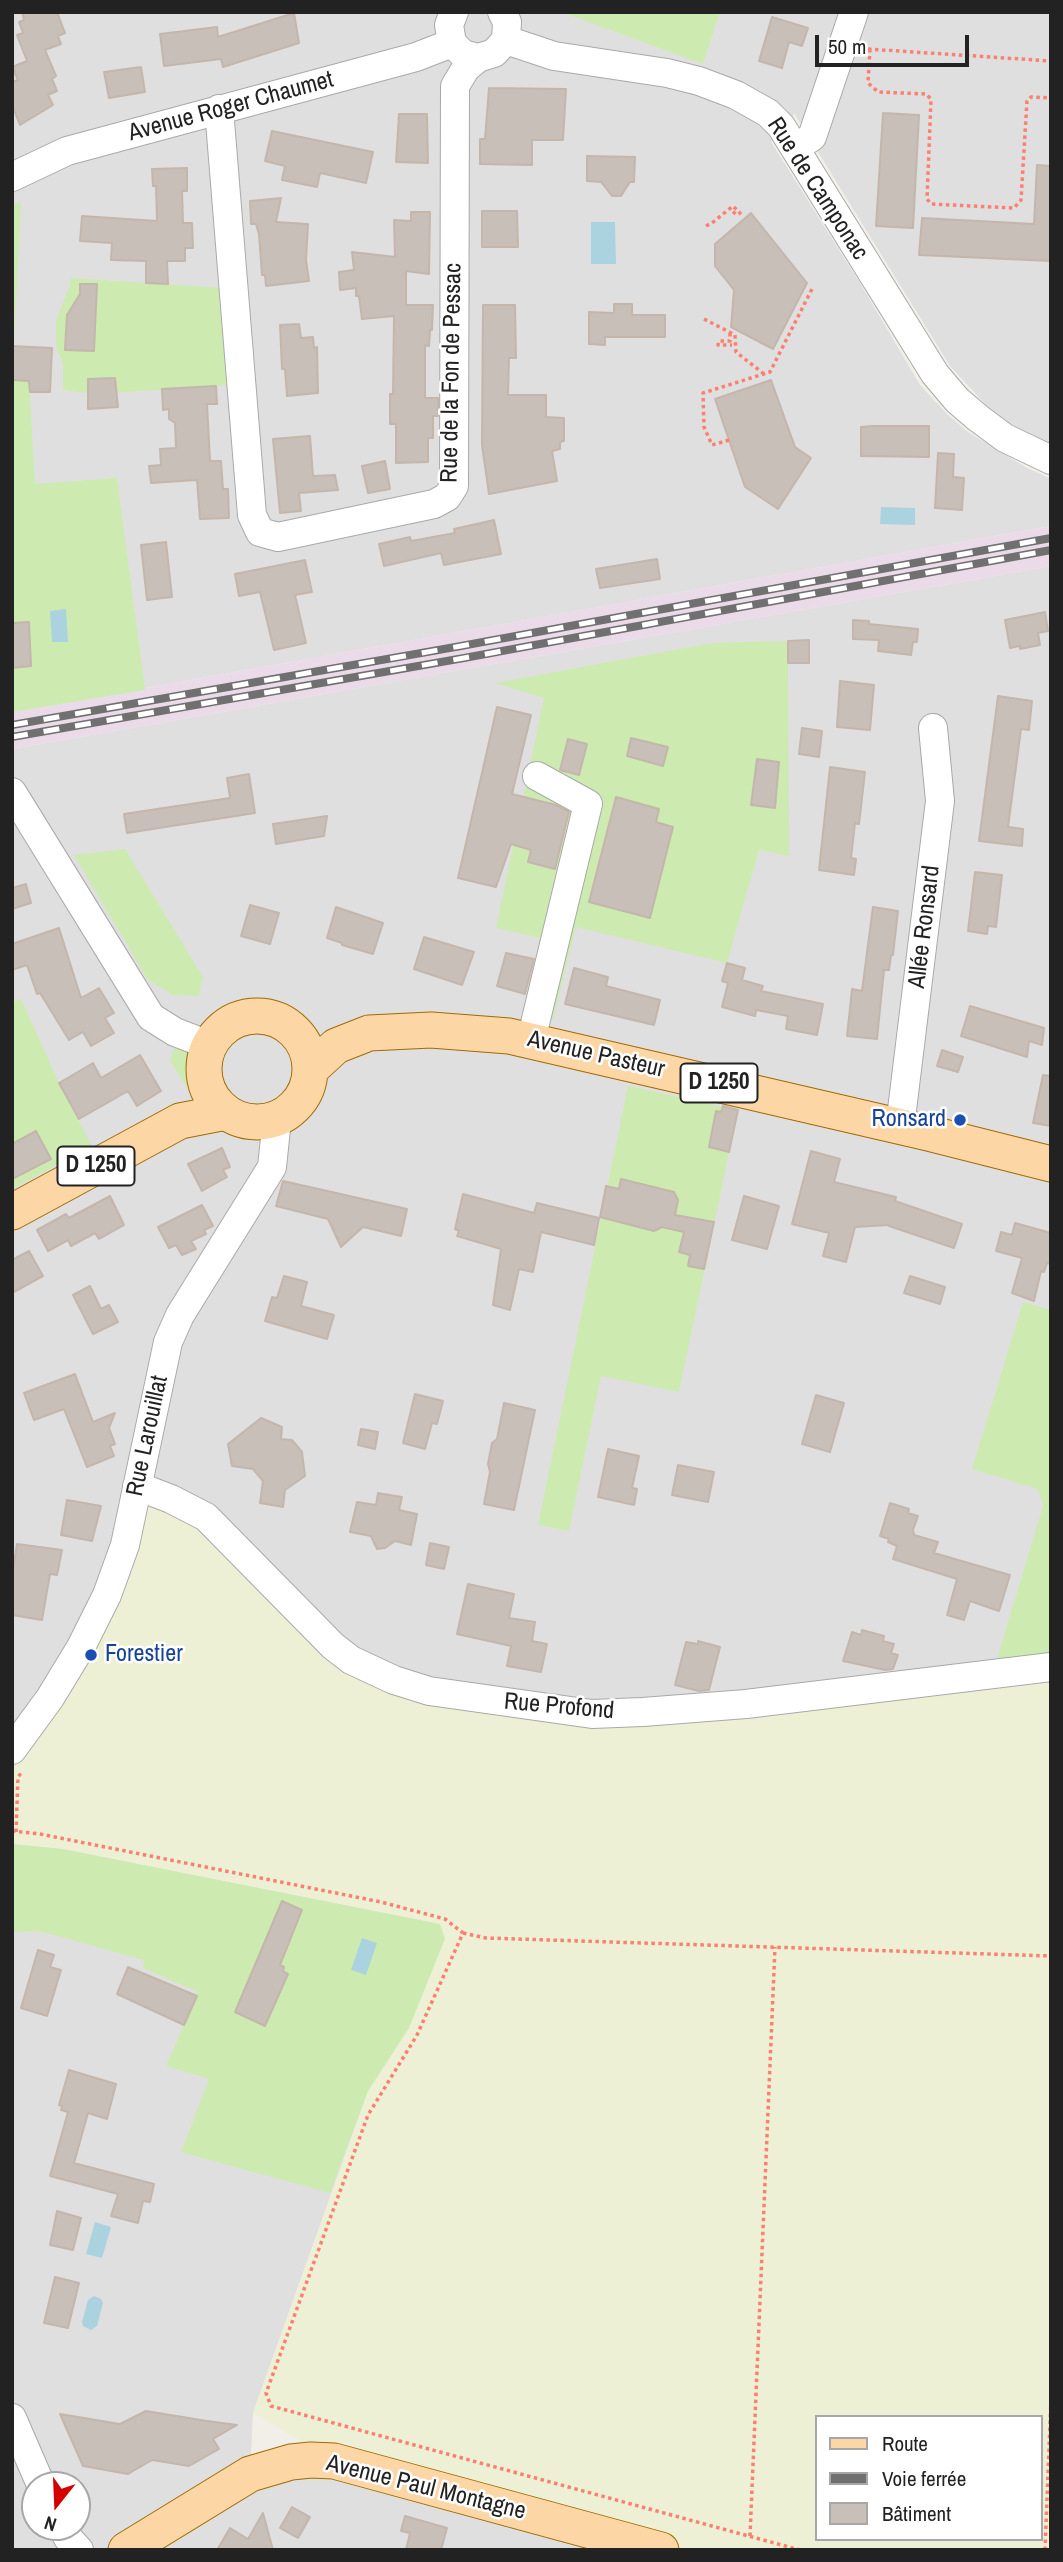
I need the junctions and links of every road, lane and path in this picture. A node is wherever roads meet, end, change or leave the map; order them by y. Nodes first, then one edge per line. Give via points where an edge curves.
1 (454, 12) edge
2 (854, 12) edge
3 (504, 26) edge
4 (452, 43) junction
5 (842, 48) junction
6 (870, 49) junction
7 (478, 58) junction
8 (1051, 61) edge
9 (1051, 98) edge
10 (219, 109) junction
11 (795, 148) junction
12 (12, 177) edge
13 (732, 211) dead end
14 (706, 226) dead end
15 (812, 289) dead end
16 (704, 319) dead end
17 (730, 332) junction
18 (732, 345) dead end
19 (764, 374) junction
20 (729, 440) dead end
21 (1051, 460) edge
22 (933, 728) dead end
23 (537, 776) dead end
24 (12, 792) edge
25 (292, 1030) junction
26 (520, 1037) junction
27 (209, 1045) junction
28 (311, 1069) junction
29 (216, 1100) junction
30 (277, 1119) junction
31 (900, 1126) junction
32 (1051, 1164) edge
33 (12, 1212) edge
34 (137, 1486) junction
35 (1051, 1667) edge
36 (12, 1751) edge
37 (12, 1831) edge
38 (463, 1933) junction
39 (775, 1947) junction
40 (1051, 1955) edge
41 (1051, 2398) edge
42 (12, 2418) edge
43 (28, 2471) edge
44 (750, 2536) junction
45 (573, 2538) edge
46 (126, 2550) edge
47 (661, 2550) edge
48 (800, 2550) edge
49 (1045, 2550) edge

1 - 4 street via 449,25
2 - 5 street
3 - 7 street via 494,53
3 - 11 street, Rue de Camponac via 554,56 667,73 720,88 768,113
4 - 7 street via 463,54
4 - 10 street, Avenue Roger Chaumet via 416,57
5 - 6 path
5 - 11 street via 812,137
6 - 8 path
6 - 9 path via 868,83 878,92 926,94 930,99 931,204 1014,208 1021,200 1027,101
7 - 10 street, Rue de la Fon de Pessac via 455,86 454,486 434,504 278,537 260,532 252,515
10 - 12 street, Avenue Roger Chaumet via 67,151
11 - 21 street, Rue de Camponac via 935,374 987,425
13 - 14 path via 740,213 733,206
15 - 19 path via 771,372
16 - 17 path
17 - 18 path via 730,341 718,345
17 - 19 path via 735,335 736,352
19 - 20 path via 703,393 704,427 712,445
22 - 31 street, Allée Ronsard via 940,801
23 - 26 street via 588,804
24 - 27 street via 151,1017
25 - 26 main road, Avenue Pasteur / D 1250 via 356,1021 432,1019 485,1024
25 - 27 main road via 269,1017 251,1016 219,1031
25 - 28 main road via 308,1051
26 - 28 main road, Avenue Pasteur / D 1250 via 432,1030 369,1033 335,1046
26 - 31 main road, Avenue Pasteur / D 1250
27 - 29 main road via 204,1073
28 - 30 main road via 304,1096
29 - 30 main road via 242,1120
29 - 33 main road, D 1250
30 - 34 street, Rue Larouillat via 272,1167 168,1342
31 - 32 main road, Avenue Pasteur / D 1250
34 - 35 street, Rue Profond via 206,1517 351,1660 429,1691 592,1714 746,1704
34 - 36 street, Rue Larouillat via 125,1545 107,1595 50,1698
37 - 38 path via 382,1902 445,1919
38 - 39 path via 486,1938
38 - 44 path via 417,2035 368,2115 266,2393 271,2406
39 - 40 path
39 - 44 path
41 - 49 path
42 - 43 street
44 - 48 path
45 - 46 main road, Avenue Paul Montagne via 334,2461 312,2460 250,2474
45 - 47 main road, Avenue Paul Montagne

